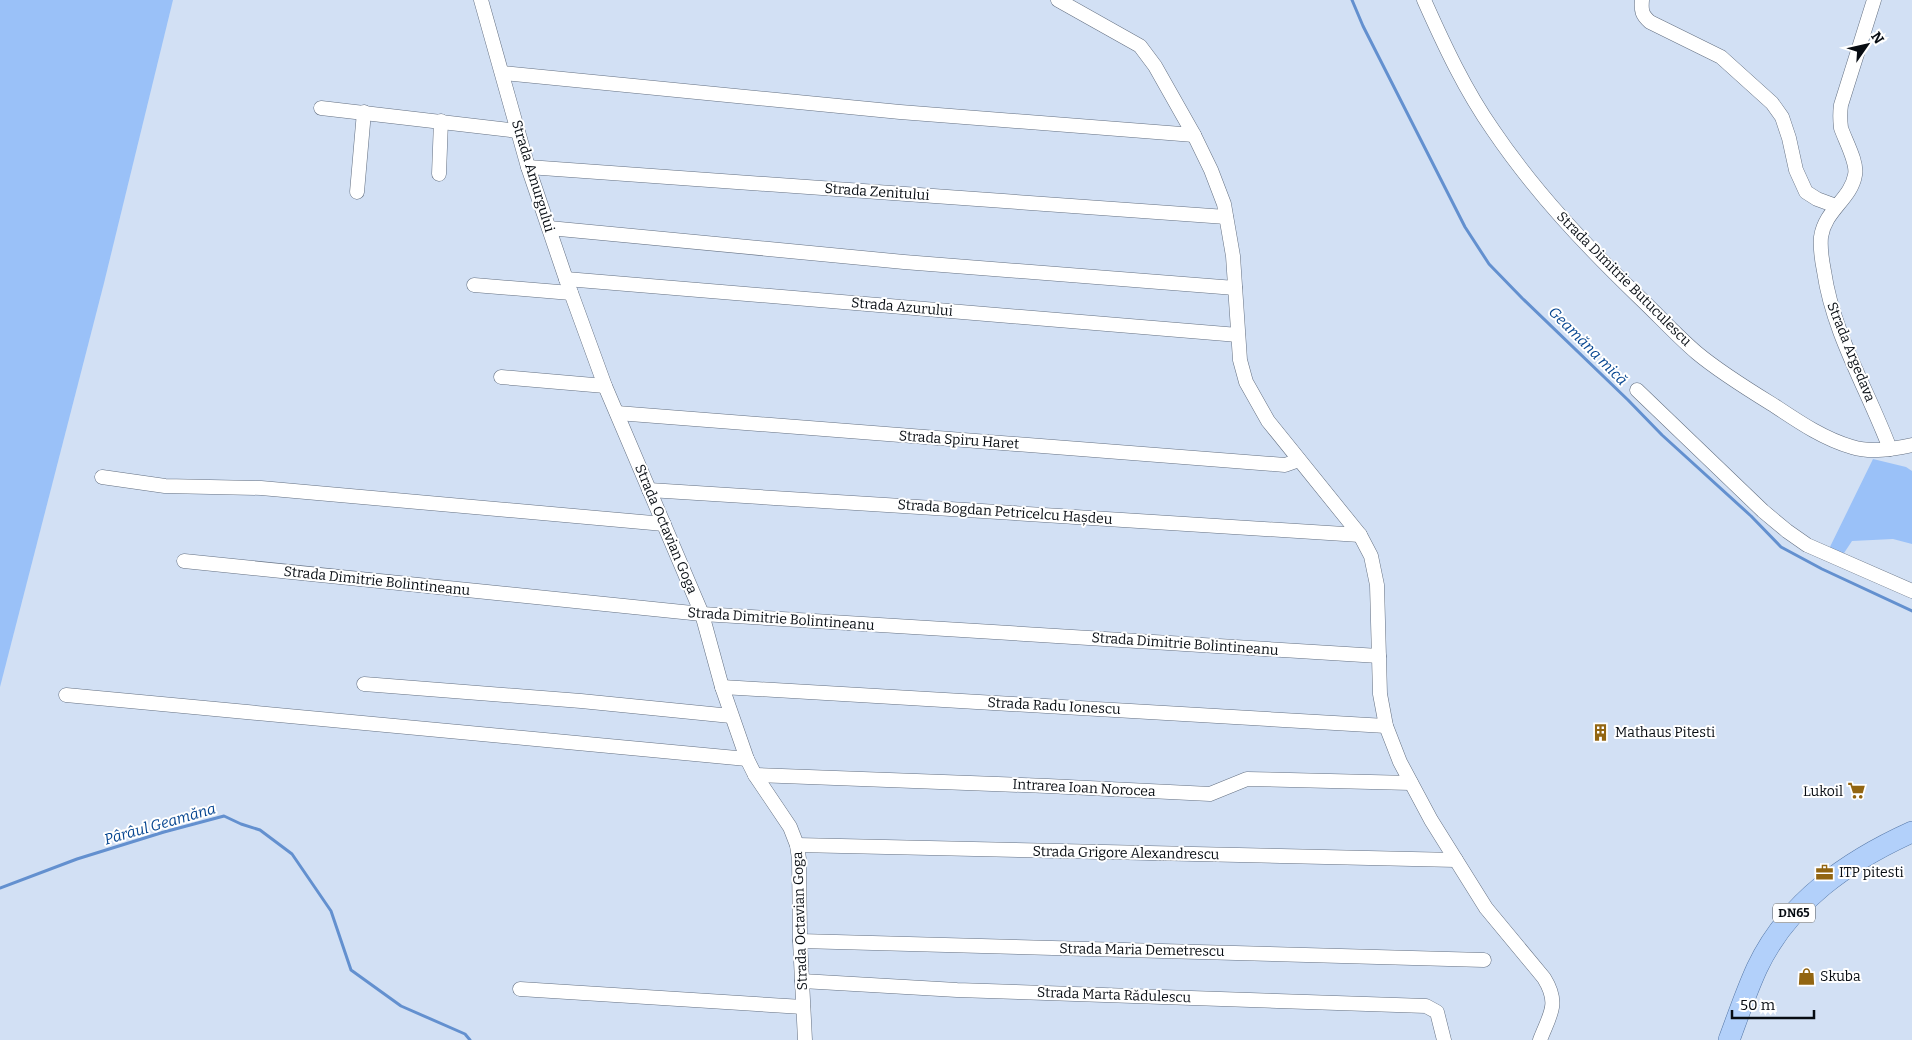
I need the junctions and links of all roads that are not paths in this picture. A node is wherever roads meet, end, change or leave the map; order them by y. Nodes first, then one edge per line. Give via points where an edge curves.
1 (482, 0) edge
2 (1058, 0) edge
3 (1424, 0) edge
4 (1642, 0) edge
5 (1874, 0) edge
6 (502, 73) junction
7 (321, 108) dead end
8 (364, 112) junction
9 (441, 121) junction
10 (518, 131) junction
11 (1194, 135) junction
12 (528, 167) junction
13 (438, 174) dead end
14 (358, 192) dead end
15 (1836, 206) junction
16 (1226, 217) junction
17 (549, 228) junction
18 (566, 279) junction
19 (474, 285) dead end
20 (1235, 288) junction
21 (571, 293) junction
22 (1238, 335) junction
23 (501, 377) dead end
24 (605, 386) junction
25 (1637, 390) dead end
26 (617, 414) junction
27 (1912, 444) edge
28 (1890, 449) junction
29 (1299, 460) junction
30 (102, 477) dead end
31 (649, 490) junction
32 (664, 524) junction
33 (1360, 535) junction
34 (184, 561) dead end
35 (1912, 591) edge
36 (702, 614) junction
37 (1379, 656) junction
38 (364, 684) dead end
39 (722, 686) junction
40 (66, 695) dead end
41 (731, 716) junction
42 (1386, 726) junction
43 (747, 759) junction
44 (755, 775) junction
45 (1411, 783) junction
46 (1912, 832) edge
47 (797, 845) junction
48 (1456, 860) junction
49 (800, 941) junction
50 (1484, 960) dead end
51 (802, 981) junction
52 (520, 989) dead end
53 (803, 1007) junction
54 (805, 1040) edge
55 (1444, 1040) edge
56 (1540, 1040) edge
57 (1729, 1040) edge

1 - 6 street, Strada Amurgului
2 - 11 street via 1140,46
3 - 28 street, Strada Dimitrie Butuculescu via 1468,90 1520,169 1559,216 1697,353 1833,440 1854,448
4 - 15 street via 1643,16 1650,22 1721,57 1772,103 1782,117 1796,170 1806,192
5 - 15 street, Strada Argedava via 1840,114 1856,174 1849,190
6 - 10 street, Strada Amurgului
6 - 11 street via 891,111
7 - 8 street
8 - 9 street
8 - 14 street
9 - 10 street
9 - 13 street
10 - 12 street, Strada Amurgului
11 - 16 street via 1211,170
12 - 16 street, Strada Zenitului
12 - 17 street, Strada Amurgului
15 - 28 street, Strada Argedava via 1828,216 1821,239 1828,299
16 - 20 street
17 - 18 street, Strada Amurgului
17 - 20 street via 904,262
18 - 21 street, Strada Octavian Goga
18 - 22 street, Strada Azurului
19 - 21 street
20 - 22 street
21 - 24 street, Strada Octavian Goga
22 - 29 street via 1246,382 1268,421
23 - 24 street
24 - 26 street, Strada Octavian Goga
25 - 35 street via 1762,511 1787,531 1807,545
26 - 29 street, Strada Spiru Haret via 1285,466
26 - 31 street, Strada Octavian Goga
27 - 28 street, Strada Dimitrie Butuculescu
29 - 33 street
30 - 32 street via 165,486 260,488
31 - 32 street, Strada Octavian Goga
31 - 33 street, Strada Bogdan Petricelcu Hașdeu
32 - 36 street, Strada Octavian Goga
33 - 37 street via 1372,556
34 - 36 street, Strada Dimitrie Bolintineanu
36 - 37 street, Strada Dimitrie Bolintineanu
36 - 39 street, Strada Octavian Goga
37 - 42 street via 1380,694
38 - 41 street
39 - 41 street, Strada Octavian Goga
39 - 42 street, Strada Radu Ionescu
40 - 43 street
41 - 43 street, Strada Octavian Goga
42 - 45 street
43 - 44 street, Strada Octavian Goga
44 - 45 street, Intrarea Ioan Norocea via 1210,794 1246,779
44 - 47 street, Strada Octavian Goga via 790,827
45 - 48 street
46 - 57 main road, DN65 via 1848,865 1823,884 1788,919 1758,967
47 - 48 street, Strada Grigore Alexandrescu
47 - 49 street, Strada Octavian Goga
48 - 56 street via 1486,908 1552,990 1554,1003
49 - 50 street, Strada Maria Demetrescu
49 - 51 street, Strada Octavian Goga
51 - 53 street, Strada Octavian Goga
51 - 55 street, Strada Marta Rădulescu via 957,990 1426,1006 1437,1012
52 - 53 street
53 - 54 street, Strada Octavian Goga

